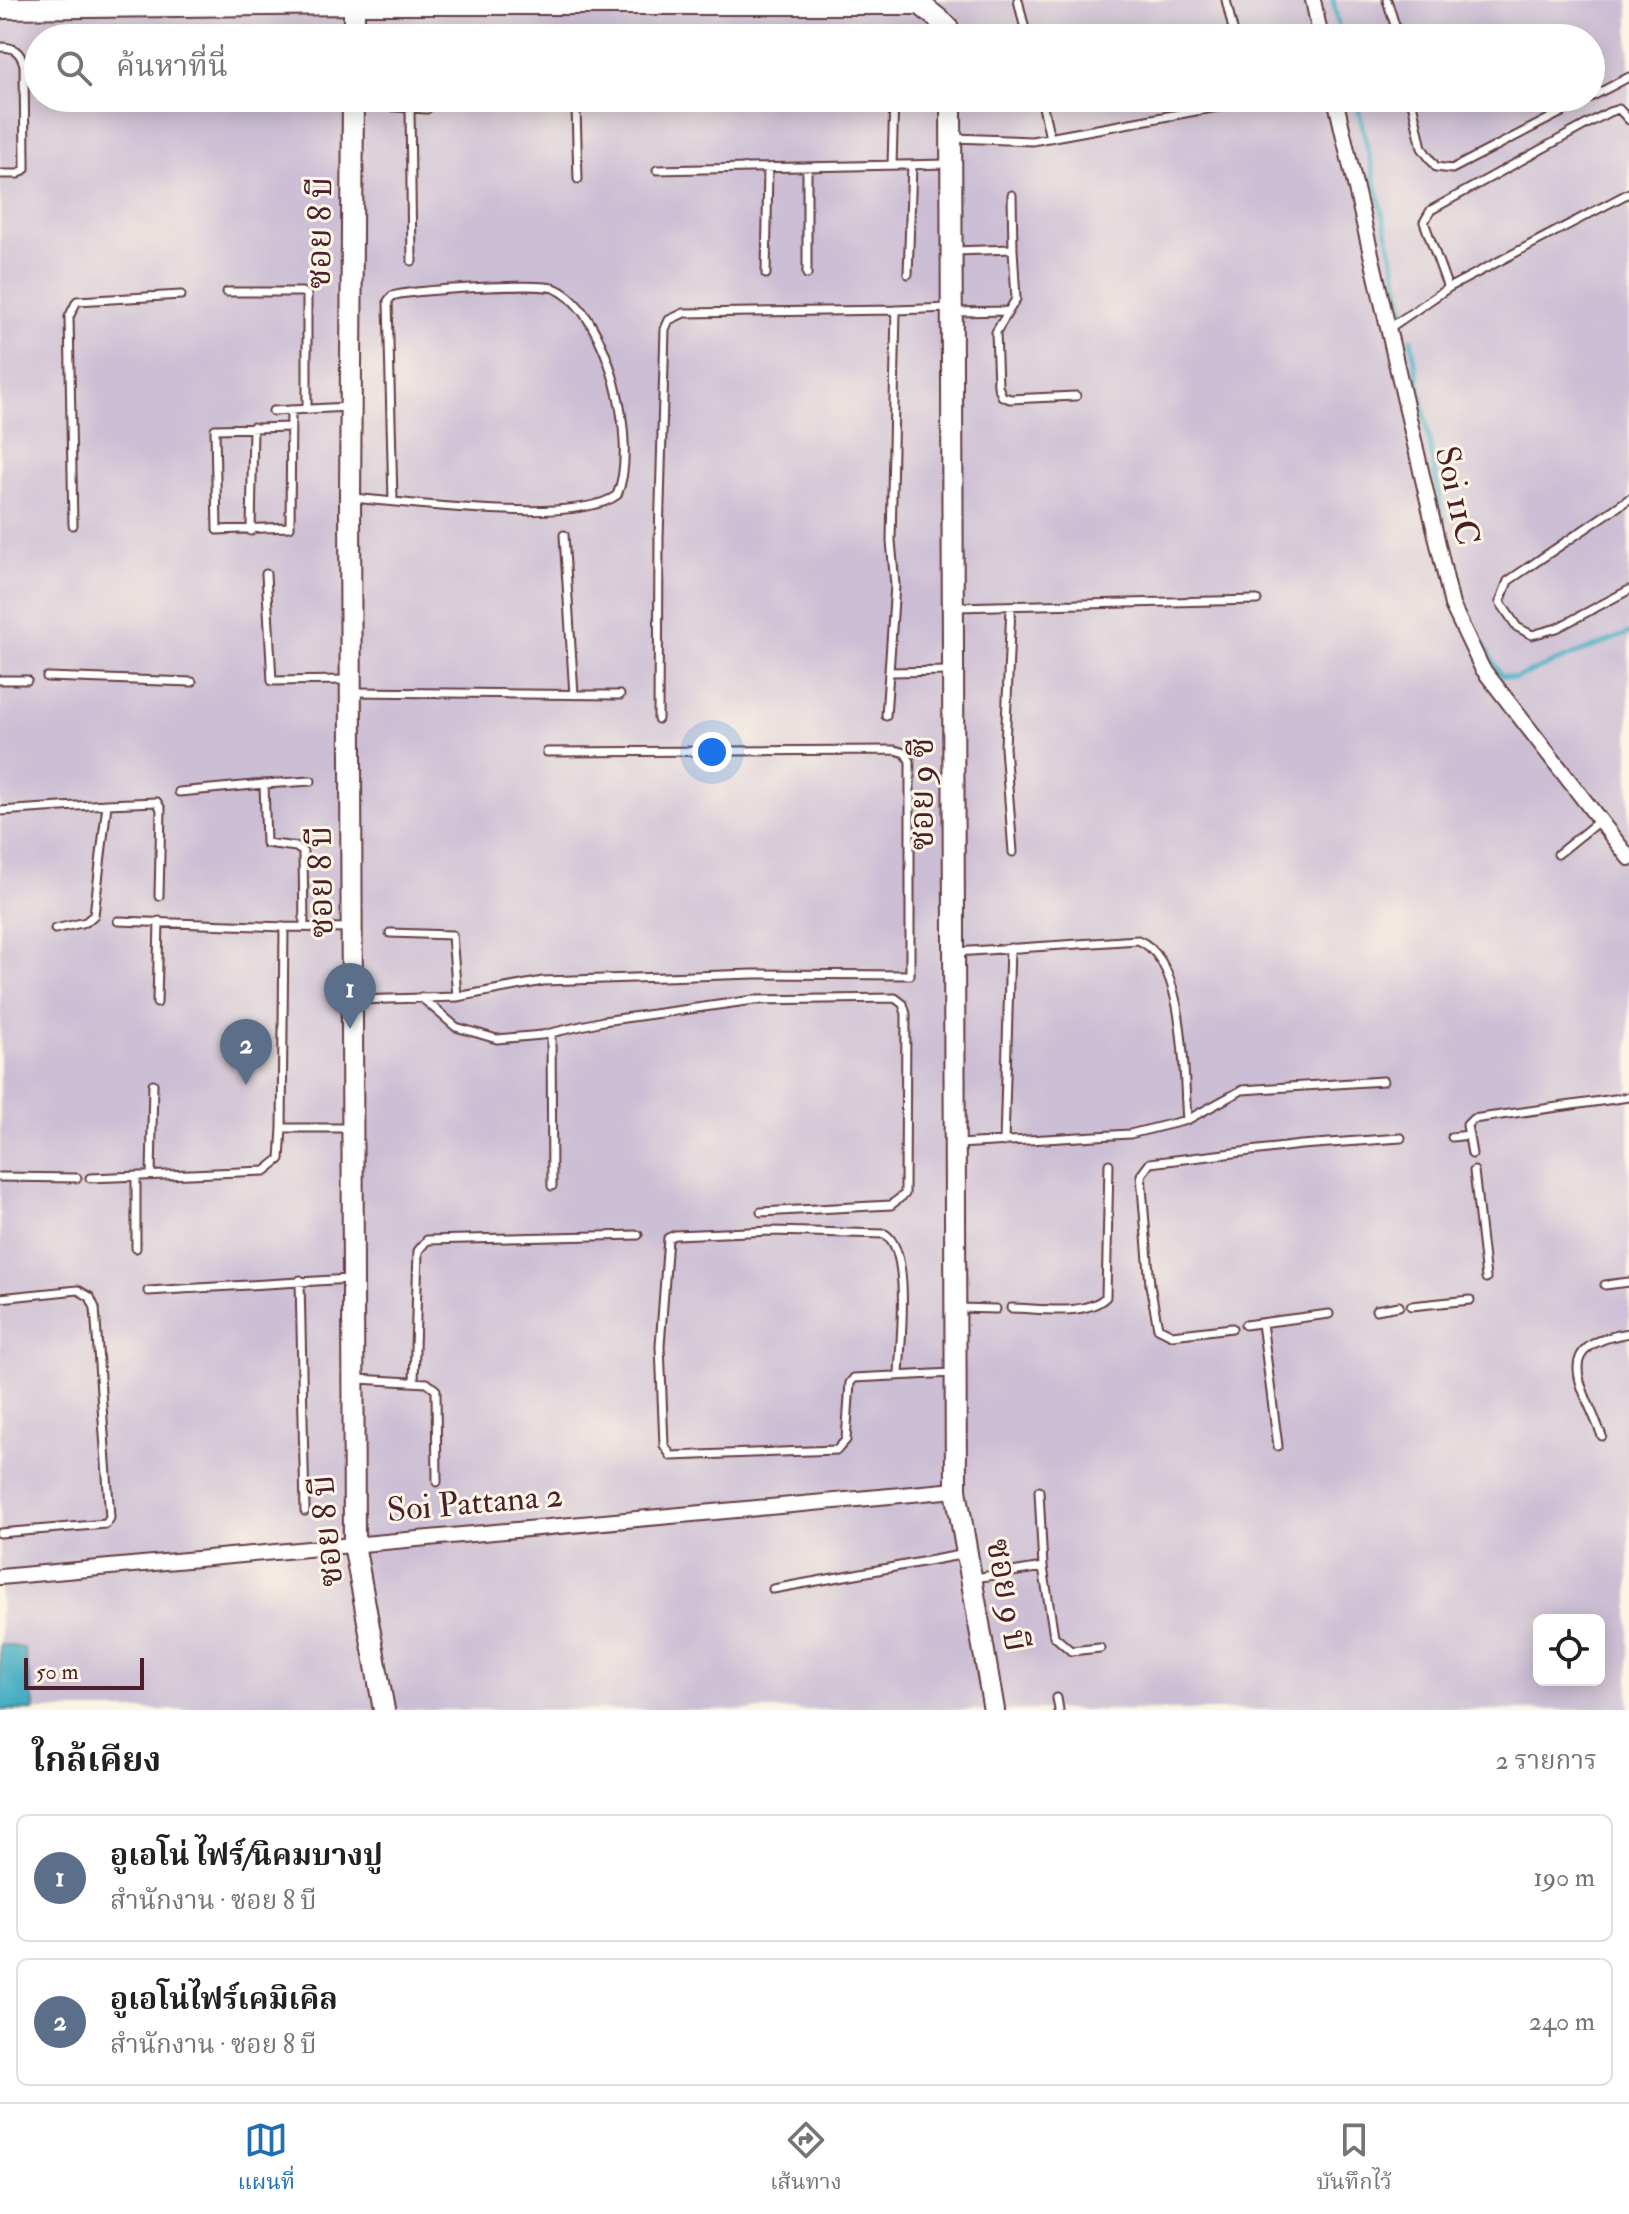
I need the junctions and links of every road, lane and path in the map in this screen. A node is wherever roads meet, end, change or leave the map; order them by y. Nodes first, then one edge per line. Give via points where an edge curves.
1 (1018, 0) edge
2 (1226, 0) edge
3 (1313, 0) edge
4 (1387, 0) edge
5 (354, 2) edge
6 (859, 2) edge
7 (786, 3) edge
8 (171, 4) edge
9 (0, 8) edge
10 (354, 24) edge
11 (945, 24) edge
12 (1024, 24) edge
13 (1232, 24) edge
14 (1318, 24) edge
15 (1395, 24) edge
16 (0, 47) edge
17 (24, 65) edge
18 (1629, 77) edge
19 (1605, 89) edge
20 (24, 112) edge
21 (353, 112) edge
22 (410, 112) edge
23 (576, 112) edge
24 (894, 112) edge
25 (951, 112) edge
26 (1044, 112) edge
27 (1191, 112) edge
28 (1338, 112) edge
29 (1414, 112) edge
30 (1561, 112) edge
31 (1629, 120) edge
32 (952, 138) junction
33 (1050, 138) junction
34 (951, 164) junction
35 (892, 165) junction
36 (912, 165) junction
37 (807, 167) junction
38 (768, 168) junction
39 (657, 170) dead end
40 (0, 174) edge
41 (578, 179) dead end
42 (1629, 193) edge
43 (1012, 195) dead end
44 (1013, 249) junction
45 (953, 252) junction
46 (412, 261) dead end
47 (766, 274) dead end
48 (807, 274) dead end
49 (908, 274) dead end
50 (1448, 288) junction
51 (227, 292) dead end
52 (181, 295) dead end
53 (896, 310) junction
54 (954, 310) junction
55 (1007, 311) junction
56 (1388, 329) junction
57 (1076, 396) dead end
58 (350, 407) junction
59 (307, 409) junction
60 (291, 410) junction
61 (273, 411) dead end
62 (253, 427) junction
63 (291, 427) junction
64 (350, 498) junction
65 (1629, 499) edge
66 (393, 501) junction
67 (73, 525) dead end
68 (251, 531) junction
69 (564, 535) dead end
70 (266, 574) dead end
71 (1629, 590) edge
72 (1257, 600) dead end
73 (1011, 606) junction
74 (954, 607) junction
75 (954, 671) junction
76 (889, 672) junction
77 (47, 677) dead end
78 (0, 680) edge
79 (27, 680) dead end
80 (192, 682) dead end
81 (351, 685) junction
82 (574, 695) junction
83 (620, 695) dead end
84 (886, 716) dead end
85 (658, 719) dead end
86 (547, 752) dead end
87 (311, 781) dead end
88 (264, 784) junction
89 (179, 792) dead end
90 (107, 804) junction
91 (0, 811) edge
92 (1599, 821) junction
93 (1013, 852) dead end
94 (1558, 854) dead end
95 (1629, 858) edge
96 (159, 896) dead end
97 (118, 921) dead end
98 (159, 921) junction
99 (284, 927) junction
100 (304, 927) junction
101 (353, 928) junction
102 (55, 929) dead end
103 (390, 933) dead end
104 (1010, 948) junction
105 (954, 952) junction
106 (421, 997) junction
107 (457, 997) junction
108 (354, 1000) junction
109 (157, 1003) dead end
110 (551, 1033) junction
111 (1383, 1081) dead end
112 (153, 1084) dead end
113 (1629, 1097) edge
114 (1187, 1120) junction
115 (282, 1128) junction
116 (351, 1128) junction
117 (1469, 1135) junction
118 (1452, 1137) dead end
119 (1401, 1138) dead end
120 (1004, 1142) junction
121 (956, 1144) junction
122 (1472, 1154) dead end
123 (1109, 1164) dead end
124 (1474, 1171) dead end
125 (151, 1175) junction
126 (136, 1176) junction
127 (0, 1177) edge
128 (77, 1178) dead end
129 (90, 1178) dead end
130 (552, 1186) dead end
131 (761, 1212) dead end
132 (638, 1235) dead end
133 (136, 1248) dead end
134 (352, 1278) junction
135 (1486, 1278) dead end
136 (300, 1280) junction
137 (1629, 1282) edge
138 (1605, 1285) dead end
139 (148, 1291) dead end
140 (0, 1298) edge
141 (1470, 1300) dead end
142 (1399, 1306) dead end
143 (1411, 1306) dead end
144 (954, 1308) junction
145 (1011, 1308) dead end
146 (996, 1309) dead end
147 (1376, 1310) dead end
148 (1329, 1314) dead end
149 (1262, 1323) junction
150 (1245, 1325) dead end
151 (1232, 1328) dead end
152 (1629, 1333) edge
153 (955, 1372) junction
154 (899, 1375) junction
155 (351, 1379) junction
156 (414, 1382) junction
157 (1602, 1436) dead end
158 (1278, 1446) dead end
159 (437, 1482) dead end
160 (956, 1490) junction
161 (1039, 1491) dead end
162 (305, 1511) dead end
163 (0, 1533) edge
164 (354, 1544) junction
165 (968, 1554) junction
166 (1043, 1567) junction
167 (0, 1577) edge
168 (973, 1578) junction
169 (773, 1589) dead end
170 (1100, 1648) dead end
171 (1057, 1698) dead end
172 (384, 1710) edge
173 (994, 1710) edge
174 (1059, 1710) edge

1 - 12 lane
2 - 13 lane
3 - 14 street
4 - 15 lane
5 - 7 street
5 - 8 street
5 - 10 street
6 - 7 street
6 - 11 street via 920,4
8 - 9 street
16 - 17 lane via 12,47
18 - 19 lane
20 - 40 lane via 25,169
21 - 58 street, ซอย 8 บี
22 - 46 lane
23 - 41 lane
24 - 35 lane
25 - 32 street, ซอย 9 ซี
26 - 33 lane
27 - 33 lane
28 - 56 street, Soi 11C
29 - 30 lane via 1422,148 1436,167 1452,169
31 - 50 lane via 1619,109 1609,112 1431,210 1424,222
32 - 33 lane
32 - 34 street, ซอย 9 ซี
34 - 36 lane
34 - 45 street, ซอย 9 ซี
35 - 36 lane
35 - 37 lane
36 - 49 lane
37 - 38 lane
37 - 48 lane
38 - 39 lane
38 - 47 lane
42 - 50 lane
43 - 44 lane
44 - 45 lane
44 - 55 lane via 1016,299
45 - 54 street, ซอย 9 ซี
50 - 56 lane
51 - 59 lane via 307,295
52 - 67 lane via 77,301 72,306
53 - 54 lane
53 - 76 lane via 891,541 895,585
53 - 85 lane via 684,313 669,320
54 - 55 lane
54 - 74 street, ซอย 9 ซี
55 - 57 lane via 996,332 1002,396
56 - 92 street, Soi 11C via 1452,605 1482,668
58 - 59 lane
58 - 64 street, ซอย 8 บี
59 - 60 lane
60 - 61 lane
60 - 63 lane
62 - 63 lane
62 - 68 lane
62 - 68 lane via 214,432 216,526 221,532
63 - 68 lane via 290,527
64 - 66 lane
64 - 81 street, ซอย 8 บี
65 - 71 lane via 1508,581 1500,602 1517,627 1532,635 1557,628
66 - 66 lane via 527,509 591,506 617,495 625,440 612,364 601,341 562,292 548,286 392,296 388,301
69 - 82 lane
70 - 81 lane via 269,681
72 - 73 lane
73 - 74 lane
73 - 93 lane via 1005,747
74 - 75 street, ซอย 9 ซี
75 - 76 lane
75 - 105 street, ซอย 9 ซี
76 - 84 lane
77 - 80 lane
78 - 79 lane
81 - 82 lane
81 - 101 street, ซอย 8 บี
82 - 83 lane
86 - 107 lane via 905,753 910,761 910,975 543,981
87 - 88 lane
88 - 89 lane
88 - 100 lane via 266,843 303,852
90 - 91 lane
90 - 96 lane via 157,802 161,809
90 - 102 lane via 94,915
92 - 94 lane
92 - 95 street, Soi 11C
97 - 98 lane
98 - 99 lane
98 - 109 lane
99 - 100 lane
99 - 115 lane
100 - 101 lane
101 - 108 street, ซอย 8 บี
103 - 107 lane via 452,935
104 - 105 lane
104 - 114 lane via 1138,940 1152,946 1177,1002
104 - 120 lane
105 - 121 street, ซอย 9 ซี
106 - 107 lane
106 - 108 lane
106 - 110 lane via 456,1027 475,1033 497,1039
108 - 116 street, ซอย 8 บี
110 - 130 lane
110 - 131 lane via 754,1000 895,998 903,1004 905,1194 891,1205
111 - 114 lane via 1242,1090
112 - 125 lane
113 - 117 lane via 1473,1119 1467,1125
114 - 120 lane via 1130,1134
115 - 116 lane
115 - 125 lane via 280,1159 265,1171
116 - 134 street, ซอย 8 บี
117 - 118 lane
117 - 122 lane
119 - 151 lane via 1145,1166 1141,1175 1158,1328 1172,1335
120 - 121 lane
121 - 144 street, ซอย 9 ซี
123 - 145 lane via 1106,1297 1084,1308
124 - 135 lane
125 - 126 lane
126 - 129 lane
126 - 133 lane
127 - 128 lane
132 - 156 lane via 427,1240 418,1251
134 - 136 lane
134 - 155 street, ซอย 8 บี
136 - 139 lane
136 - 162 lane
137 - 138 lane
140 - 163 lane via 78,1290 90,1297 110,1518 87,1528
141 - 143 lane
142 - 147 lane
144 - 146 lane
144 - 153 street, ซอย 9 ซี
148 - 149 lane
149 - 150 lane
149 - 158 lane
152 - 157 lane via 1593,1341 1578,1361 1578,1376
153 - 154 lane
153 - 160 street, ซอย 9 ซี
154 - 154 lane via 854,1378 846,1440 837,1450 671,1456 664,1445 660,1346 668,1238 772,1231 885,1234 898,1251 902,1282
155 - 156 lane
155 - 164 street, ซอย 8 บี
156 - 159 lane via 436,1390
160 - 164 street, Soi Pattana 2
160 - 165 street, ซอย 9 บี
161 - 166 lane
164 - 167 street, Soi Pattana 2
164 - 172 street, ซอย 8 บี
165 - 168 street, ซอย 9 บี
165 - 169 lane
166 - 168 lane
166 - 170 lane via 1054,1636 1071,1651
168 - 173 street, ซอย 9 บี
171 - 174 lane

